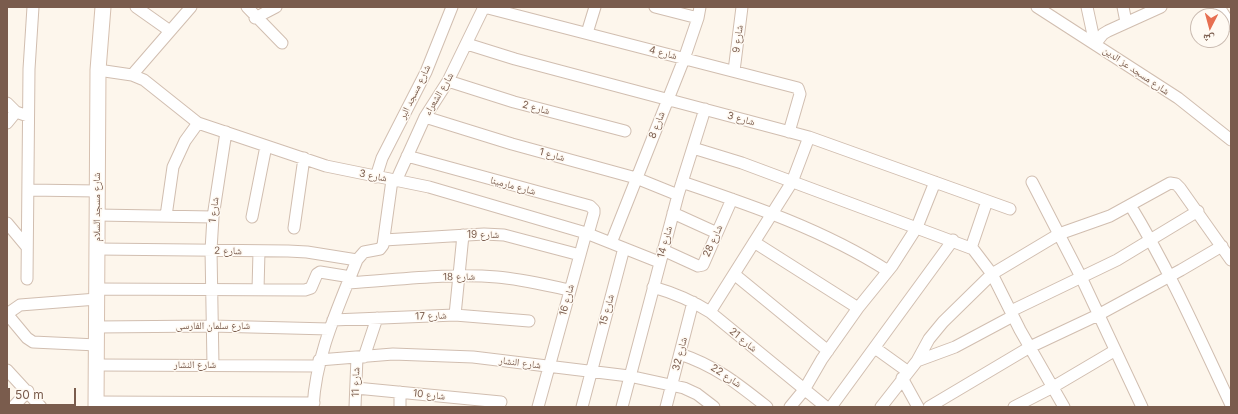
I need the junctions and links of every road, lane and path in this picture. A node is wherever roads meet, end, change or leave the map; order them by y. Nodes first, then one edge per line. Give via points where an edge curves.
1 (34, 7) edge
2 (136, 7) edge
3 (190, 7) edge
4 (247, 7) edge
5 (276, 7) edge
6 (452, 7) edge
7 (484, 7) edge
8 (595, 7) edge
9 (655, 7) edge
10 (742, 7) edge
11 (1037, 7) edge
12 (1087, 7) edge
13 (1123, 7) edge
14 (1160, 7) edge
15 (1219, 7) edge
16 (100, 8) edge
17 (1050, 11) edge
18 (699, 13) edge
19 (255, 18) junction
20 (1126, 22) junction
21 (1231, 26) edge
22 (170, 31) junction
23 (586, 33) junction
24 (282, 43) dead end
25 (467, 44) junction
26 (1095, 44) junction
27 (684, 58) junction
28 (98, 70) junction
29 (734, 72) junction
30 (132, 75) junction
31 (448, 81) junction
32 (667, 99) junction
33 (7, 103) edge
34 (705, 109) junction
35 (16, 112) junction
36 (28, 116) junction
37 (425, 117) junction
38 (7, 123) edge
39 (198, 123) junction
40 (625, 131) dead end
41 (226, 132) junction
42 (789, 132) junction
43 (808, 137) junction
44 (1231, 140) edge
45 (266, 146) junction
46 (692, 148) junction
47 (407, 156) junction
48 (304, 158) junction
49 (376, 177) junction
50 (636, 178) junction
51 (394, 180) junction
52 (682, 182) junction
53 (792, 182) junction
54 (935, 182) junction
55 (1032, 182) dead end
56 (28, 190) junction
57 (98, 191) junction
58 (678, 195) junction
59 (732, 199) junction
60 (987, 201) junction
61 (1130, 205) junction
62 (1010, 209) dead end
63 (1198, 211) junction
64 (673, 213) junction
65 (773, 213) junction
66 (98, 215) junction
67 (166, 216) junction
68 (213, 216) junction
69 (252, 217) dead end
70 (7, 223) edge
71 (917, 227) junction
72 (294, 228) dead end
73 (587, 233) junction
74 (717, 233) junction
75 (1059, 234) junction
76 (463, 235) junction
77 (384, 240) junction
78 (954, 240) junction
79 (1152, 240) junction
80 (754, 242) junction
81 (611, 243) junction
82 (1222, 246) junction
83 (27, 247) junction
84 (624, 248) junction
85 (971, 248) junction
86 (97, 249) junction
87 (211, 250) junction
88 (663, 250) junction
89 (259, 251) junction
90 (580, 255) junction
91 (357, 260) junction
92 (1231, 260) edge
93 (660, 262) junction
94 (888, 271) junction
95 (734, 274) junction
96 (992, 274) junction
97 (459, 276) junction
98 (1170, 276) junction
99 (1080, 277) junction
100 (27, 279) dead end
101 (349, 280) junction
102 (653, 287) junction
103 (212, 290) junction
104 (258, 290) junction
105 (569, 290) junction
106 (97, 294) junction
107 (693, 302) junction
108 (858, 308) junction
109 (710, 312) junction
110 (7, 314) edge
111 (1012, 314) junction
112 (455, 315) junction
113 (1098, 315) junction
114 (377, 318) junction
115 (530, 321) dead end
116 (331, 325) junction
117 (212, 326) junction
118 (97, 327) junction
119 (97, 345) junction
120 (1030, 347) junction
121 (875, 348) junction
122 (828, 351) junction
123 (1114, 351) junction
124 (680, 354) junction
125 (360, 357) junction
126 (917, 361) junction
127 (319, 363) junction
128 (97, 365) junction
129 (213, 365) junction
130 (550, 367) junction
131 (7, 370) edge
132 (591, 372) junction
133 (904, 375) junction
134 (629, 376) junction
135 (672, 385) junction
136 (356, 388) junction
137 (1053, 388) junction
138 (804, 390) junction
139 (28, 391) junction
140 (400, 392) junction
141 (501, 402) dead end
142 (96, 405) edge
143 (206, 405) edge
144 (314, 405) edge
145 (1231, 405) edge
146 (710, 406) edge
147 (12, 407) edge
148 (41, 407) edge
149 (356, 407) edge
150 (400, 407) edge
151 (538, 407) edge
152 (582, 407) edge
153 (622, 407) edge
154 (666, 407) edge
155 (767, 407) edge
156 (790, 407) edge
157 (826, 407) edge
158 (831, 407) edge
159 (881, 407) edge
160 (918, 407) edge
161 (930, 407) edge
162 (1014, 407) edge
163 (1064, 407) edge
164 (1142, 407) edge

1 - 36 street
2 - 22 street
3 - 22 street
4 - 19 street
5 - 19 street
6 - 49 street, شارع مسجد البر via 426,72 382,158
7 - 23 street, شارع 4
7 - 25 street, شارع الشعراء
8 - 23 street
9 - 18 street
10 - 29 street, شارع 9
11 - 17 street, شارع مسجد عز الدين
12 - 26 street
13 - 20 street
14 - 20 street
15 - 21 street
16 - 28 street, شارع مسجد السلام
17 - 26 street, شارع مسجد عز الدين
18 - 27 street, شارع 8
19 - 24 street
20 - 26 street via 1103,34
22 - 30 street
23 - 27 street, شارع 4
25 - 31 street, شارع الشعراء
25 - 32 street, شارع 3
26 - 44 street, شارع مسجد عز الدين via 1178,98
27 - 29 street, شارع 4
27 - 32 street, شارع 8
28 - 30 street, شارع 3
28 - 57 street, شارع مسجد السلام
29 - 42 street, شارع 4 via 798,88 800,94
30 - 39 street, شارع 3 via 155,87
31 - 37 street, شارع الشعراء
31 - 40 street, شارع 2 via 514,102
32 - 34 street, شارع 3
32 - 50 street, شارع 8
33 - 35 street
34 - 42 street, شارع 3
34 - 46 street, شارع 14
35 - 36 street
35 - 38 street
36 - 56 street
37 - 47 street, شارع الشعراء
37 - 50 street, شارع 1
39 - 41 street, شارع 3
39 - 67 street via 184,141 175,161
41 - 45 street, شارع 3
41 - 68 street, شارع 1
42 - 43 street, شارع 3
43 - 53 street
43 - 54 street, شارع 3
45 - 48 street, شارع 3
45 - 69 street
46 - 52 street, شارع 14
46 - 53 street
47 - 51 street, شارع الشعراء
47 - 73 street, شارع مارمينا via 590,206 594,210
48 - 49 street, شارع 3 via 334,168
48 - 72 street
49 - 51 street, شارع 3
50 - 58 street, شارع 1
50 - 81 street, شارع 8
51 - 73 street, شارع 3
51 - 77 street
52 - 58 street, شارع 14
52 - 59 street
53 - 65 street
53 - 71 street
54 - 60 street, شارع 3
54 - 71 street
55 - 75 street
56 - 57 street
56 - 83 street
57 - 66 street, شارع مسجد السلام
58 - 64 street, شارع 14
59 - 65 street
59 - 74 street, شارع 28
60 - 62 street, شارع 3
60 - 85 street
61 - 63 street via 1170,183 1180,188
61 - 75 street via 1097,222
61 - 79 street
63 - 79 street
63 - 82 street
64 - 74 street
64 - 88 street, شارع 14
65 - 80 street
65 - 94 street via 861,253
66 - 67 street
66 - 86 street, شارع مسجد السلام
67 - 68 street
68 - 87 street, شارع 1
70 - 83 street
71 - 78 street
71 - 94 street
73 - 81 street, شارع 3
73 - 90 street, شارع 16
74 - 88 street, شارع 28 via 700,266
75 - 96 street
75 - 99 street
76 - 77 street, شارع 19
76 - 90 street, شارع 19 via 504,235
76 - 97 street
77 - 91 street via 380,249 364,252
78 - 85 street
78 - 121 street
79 - 98 street
79 - 99 street
80 - 95 street
80 - 108 street
81 - 84 street, شارع 3
82 - 92 street
82 - 98 street
83 - 100 street
84 - 93 street, شارع 3
84 - 132 street, شارع 15
85 - 96 street via 981,257
86 - 87 street, شارع 2
86 - 106 street, شارع مسجد السلام
87 - 89 street, شارع 2
87 - 103 street, شارع 1
88 - 93 street, شارع 14
89 - 91 street, شارع 2 via 307,252
89 - 104 street
90 - 105 street, شارع 16
91 - 101 street
93 - 102 street, شارع 14
94 - 108 street
95 - 109 street
95 - 122 street
96 - 111 street
96 - 126 street via 943,322 929,339
97 - 101 street, شارع 18
97 - 105 street, شارع 18 via 496,277
97 - 112 street
98 - 113 street
98 - 145 street
99 - 111 street
99 - 113 street
101 - 104 street via 320,272 309,290
101 - 116 street
102 - 107 street, شارع 21 via 673,292
102 - 134 street, شارع 14
103 - 104 street
103 - 106 street
103 - 117 street, شارع 1
105 - 130 street, شارع 16
106 - 110 street via 20,305
106 - 118 street, شارع مسجد السلام
107 - 109 street, شارع 21
107 - 124 street, شارع 32
108 - 122 street
109 - 138 street, شارع 21
110 - 119 street via 26,338 33,342
111 - 120 street
111 - 126 street via 955,347
112 - 114 street, شارع 17
112 - 115 street, شارع 17
113 - 120 street
113 - 123 street
114 - 116 street, شارع 17
114 - 125 street, شارع 11
116 - 117 street, شارع سلمان الفارسى
116 - 127 street
117 - 118 street, شارع سلمان الفارسى
117 - 129 street, شارع 1
118 - 119 street, شارع مسجد السلام
119 - 128 street, شارع مسجد السلام
120 - 137 street
120 - 161 street
121 - 133 street
121 - 158 street
122 - 138 street
123 - 137 street
123 - 164 street
124 - 135 street, شارع 32
124 - 155 street, شارع 22 via 700,360 719,370
125 - 127 street, شارع النشار
125 - 130 street, شارع النشار via 393,354 473,357
125 - 136 street, شارع 11
126 - 133 street
127 - 129 street, شارع النشار
127 - 144 street
128 - 129 street, شارع النشار
128 - 142 street, شارع مسجد السلام
130 - 132 street, شارع النشار
130 - 151 street, شارع 16
131 - 139 street
132 - 134 street, شارع النشار
132 - 152 street, شارع 15
133 - 159 street
133 - 160 street
134 - 135 street, شارع النشار
134 - 153 street, شارع 14
135 - 146 street, شارع النشار via 697,394
135 - 154 street, شارع 32
136 - 140 street, شارع 10
136 - 149 street, شارع 11
137 - 162 street
137 - 163 street
138 - 156 street
138 - 157 street, شارع 21
139 - 147 street
139 - 148 street
140 - 141 street, شارع 10
140 - 150 street
142 - 143 street
143 - 144 street

